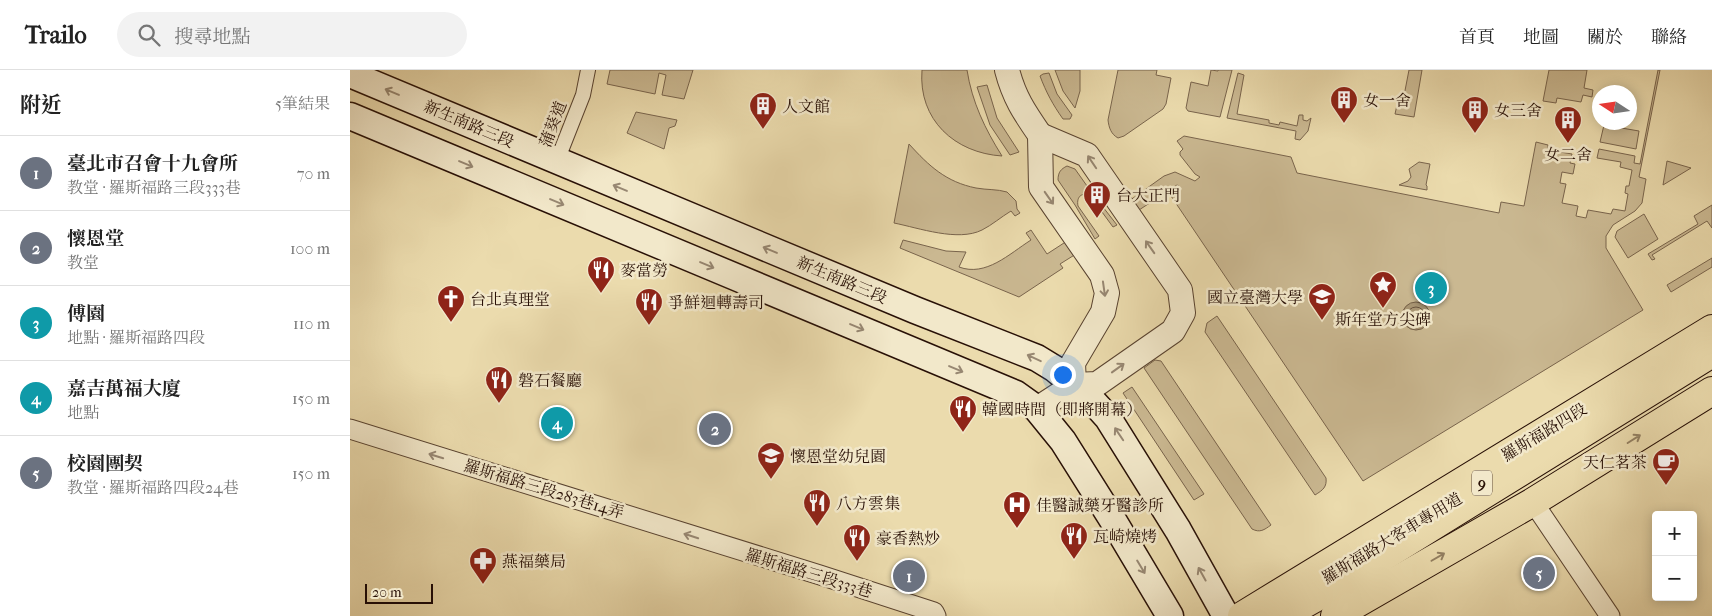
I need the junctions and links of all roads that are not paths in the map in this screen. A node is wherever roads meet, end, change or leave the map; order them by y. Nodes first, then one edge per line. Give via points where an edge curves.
1 (588, 70) edge
2 (1007, 70) edge
3 (350, 74) edge
4 (350, 116) edge
5 (1040, 135) junction
6 (557, 161) junction
7 (1712, 329) edge
8 (1712, 342) edge
9 (1712, 353) edge
10 (1712, 362) edge
11 (1074, 385) junction
12 (1712, 391) edge
13 (1037, 409) junction
14 (350, 429) edge
15 (1533, 502) junction
16 (738, 551) joint
17 (1314, 604) edge
18 (936, 616) edge
19 (1170, 616) edge
20 (1226, 616) edge
21 (1242, 616) edge
22 (1247, 616) edge
23 (1283, 616) edge
24 (1610, 616) edge

1 - 6 street, 蒲葵道 via 583,95
2 - 5 street via 1019,104
6 -> 3 main road, 新生南路三段
4 -> 13 main road via 1016,394
5 -> 11 street via 1041,187 1102,275 1107,293 1103,312 1073,363
11 -> 5 street via 1097,384 1173,331 1184,313 1180,290 1087,155
11 -> 6 main road, 新生南路三段 via 1037,358
7 - 17 main road, 羅斯福路四段 / 9
8 - 17 main road, 羅斯福路大客車專用道 / 9
9 - 17 main road, 羅斯福路大客車專用道 / 9
10 - 17 main road, 羅斯福路大客車專用道 / 9 via 1547,467
11 - 13 street
20 -> 11 main road, 新生南路三段 via 1125,443 1108,418
15 -> 12 main road, 9
13 -> 19 main road via 1086,476
16 -> 14 street, 羅斯福路三段283巷14弄
17 -> 15 main road, 9
15 - 24 street
16 - 18 street, 羅斯福路三段333巷 via 934,612
17 - 21 main road, 9
17 - 22 main road, 羅斯福路大客車專用道 / 9
17 - 23 main road, 羅斯福路大客車專用道 / 9

